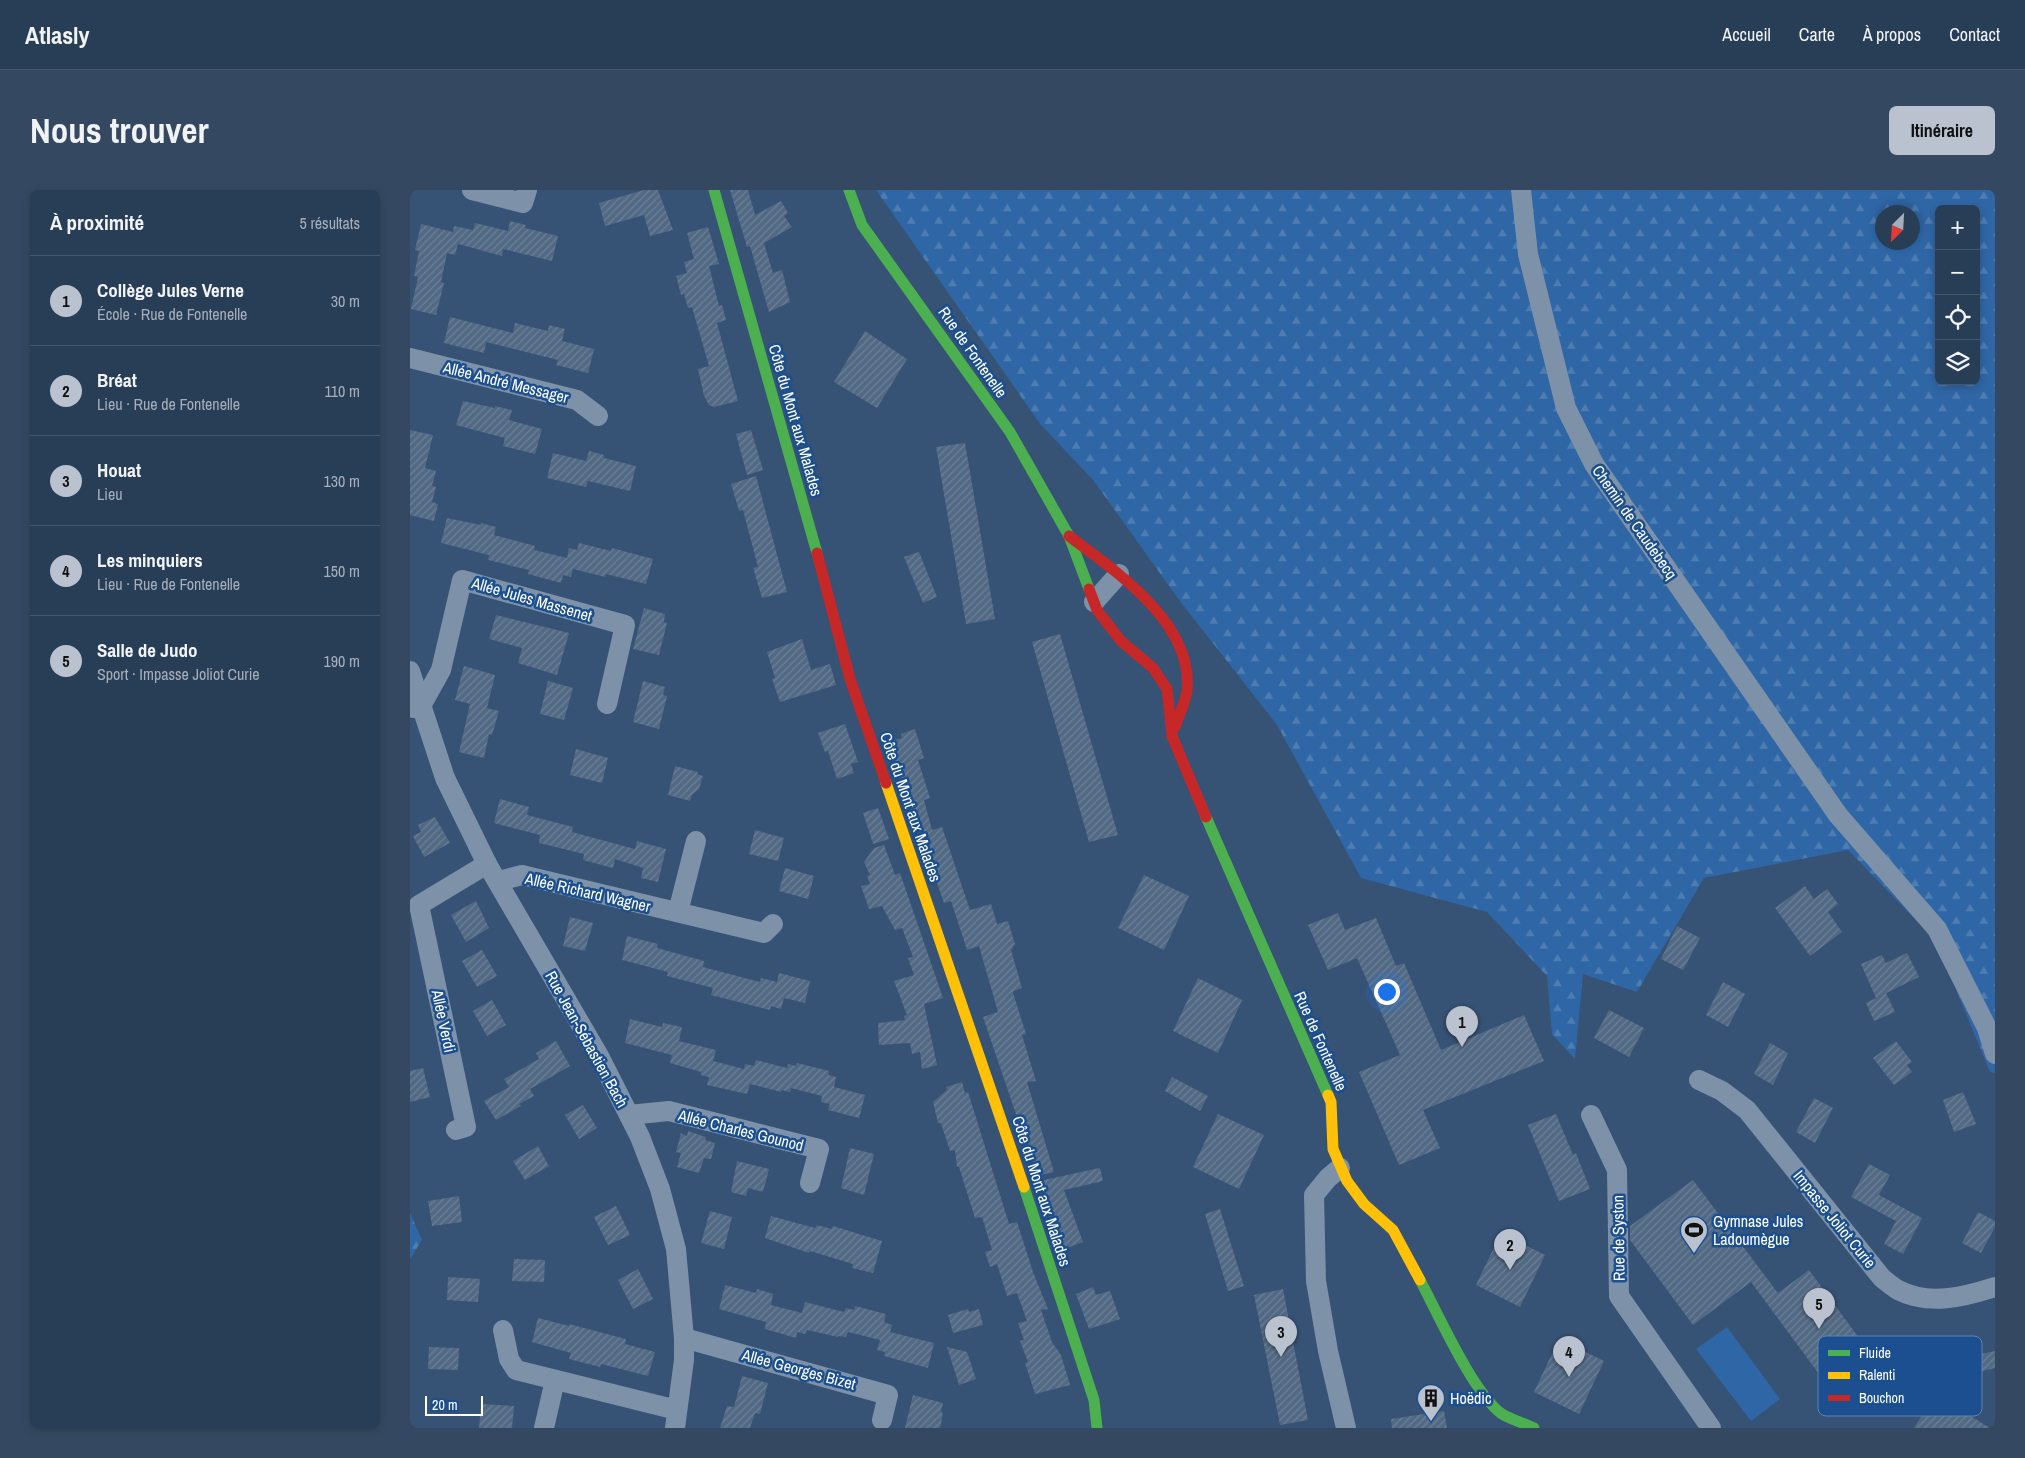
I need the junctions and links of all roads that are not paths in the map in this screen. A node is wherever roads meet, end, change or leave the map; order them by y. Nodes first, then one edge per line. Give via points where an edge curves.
1 (472, 190) edge
2 (527, 190) edge
3 (714, 190) edge
4 (848, 190) edge
5 (1521, 190) edge
6 (410, 358) edge
7 (598, 416) dead end
8 (1069, 536) junction
9 (1119, 574) junction
10 (1094, 602) junction
11 (410, 671) edge
12 (607, 704) dead end
13 (416, 708) edge
14 (1172, 736) junction
15 (696, 842) dead end
16 (488, 864) junction
17 (499, 881) junction
18 (415, 904) edge
19 (678, 912) junction
20 (773, 924) dead end
21 (1995, 1054) edge
22 (1699, 1080) dead end
23 (629, 1115) junction
24 (1591, 1115) dead end
25 (456, 1130) dead end
26 (1340, 1168) junction
27 (810, 1183) dead end
28 (1995, 1287) edge
29 (503, 1330) dead end
30 (684, 1338) junction
31 (555, 1380) junction
32 (676, 1419) edge
33 (882, 1420) dead end
34 (544, 1428) edge
35 (1096, 1428) edge
36 (1346, 1428) edge
37 (1534, 1428) edge
38 (1710, 1428) edge

1 - 2 street via 523,203
3 - 35 street, Côte du Mont aux Malades via 850,679 1094,1400
4 - 8 street, Rue de Fontenelle via 862,225 1010,432
5 - 21 street, Chemin de Caudebecq via 1528,254 1566,408 1594,464 1838,816 1938,928 1987,1028
6 - 7 street, Allée André Messager via 577,400
8 - 9 street, Rue de Fontenelle
8 - 10 street, Rue de Fontenelle
9 - 10 street
9 - 14 street, Rue de Fontenelle via 1162,617 1175,636 1184,662 1187,688
10 - 14 street, Rue de Fontenelle via 1121,641 1153,668 1167,689
11 - 13 street, Rue Jean-Sébastien Bach
12 - 13 street, Allée Jules Massenet via 625,625 462,580 441,670
13 - 16 street, Rue Jean-Sébastien Bach via 445,778
14 - 26 street, Rue de Fontenelle via 1331,1102 1333,1149
15 - 19 street
16 - 17 street, Rue Jean-Sébastien Bach
16 - 18 street, Allée Verdi
17 - 19 street, Allée Richard Wagner via 522,875
17 - 23 street, Rue Jean-Sébastien Bach
18 - 25 street, Allée Verdi via 466,1127
19 - 20 street, Allée Richard Wagner via 764,933
22 - 28 street, Impasse Joliot Curie via 1722,1091 1747,1110 1882,1278 1898,1290 1928,1299 1962,1297
23 - 27 street, Allée Charles Gounod via 669,1111 819,1150
23 - 30 street, Rue Jean-Sébastien Bach via 660,1190 676,1249
24 - 38 street, Rue de Syston via 1617,1170 1619,1296
26 - 36 street via 1314,1195 1316,1281
26 - 37 street, Rue de Fontenelle via 1355,1193 1393,1230 1486,1399 1503,1414
29 - 31 street via 509,1359 516,1370
30 - 32 street, Rue Jean-Sébastien Bach
30 - 33 street, Allée Georges Bizet via 888,1394
31 - 32 street
31 - 34 street

